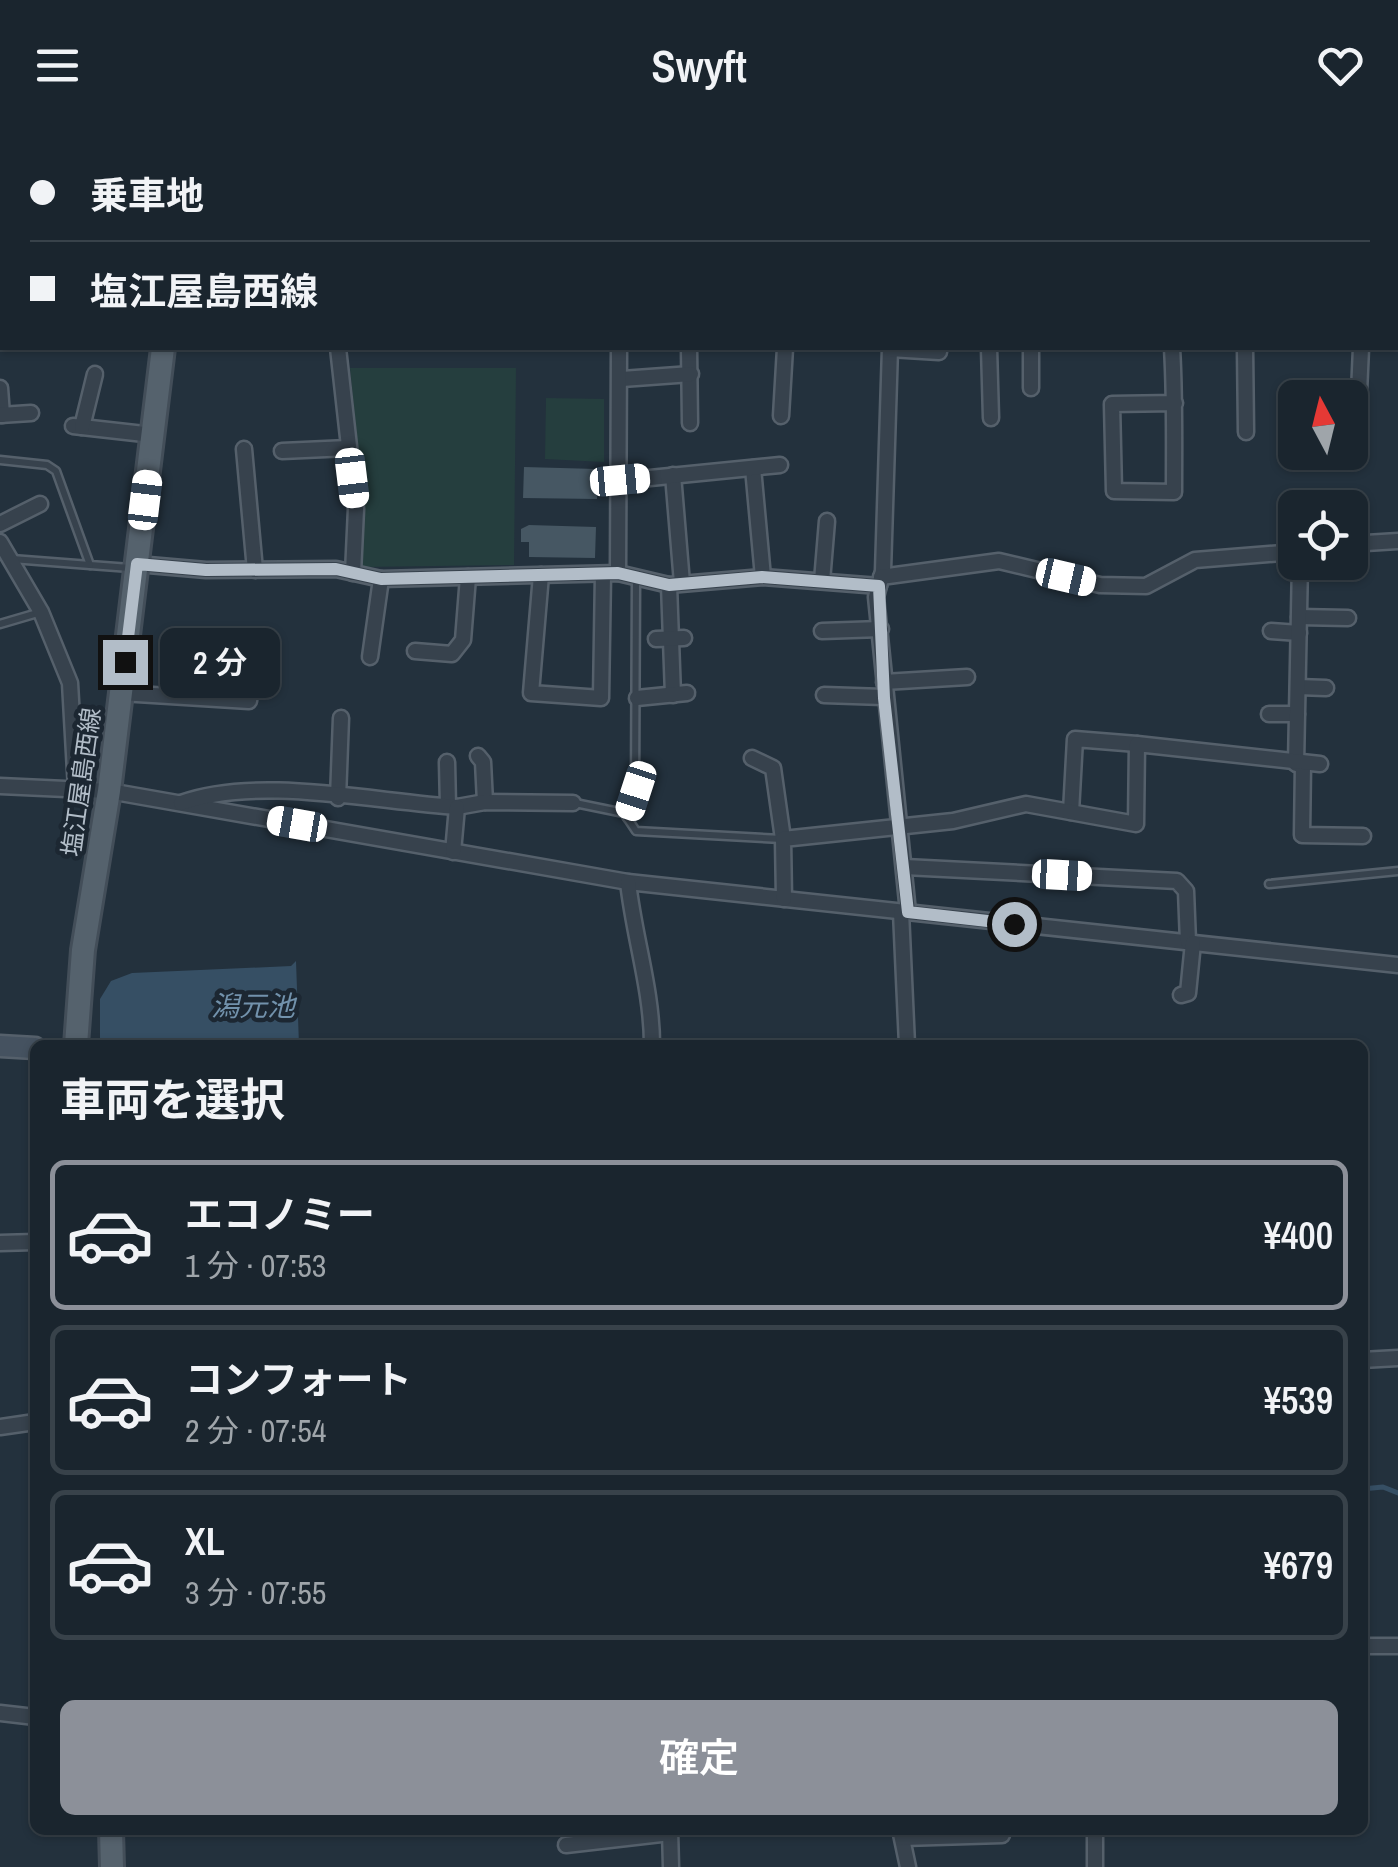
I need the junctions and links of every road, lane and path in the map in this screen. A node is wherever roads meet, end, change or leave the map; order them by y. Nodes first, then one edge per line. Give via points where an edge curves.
1 (163, 350) edge
2 (338, 350) edge
3 (619, 350) edge
4 (689, 350) edge
5 (785, 350) edge
6 (890, 350) edge
7 (914, 350) edge
8 (989, 350) edge
9 (1032, 350) edge
10 (1172, 350) edge
11 (1244, 350) edge
12 (1361, 350) edge
13 (939, 352) dead end
14 (95, 374) dead end
15 (690, 374) junction
16 (622, 379) junction
17 (1358, 380) edge
18 (0, 388) edge
19 (1031, 388) dead end
20 (1174, 402) junction
21 (30, 413) dead end
22 (1, 414) edge
23 (782, 416) dead end
24 (990, 418) dead end
25 (690, 423) dead end
26 (1246, 432) dead end
27 (152, 435) junction
28 (348, 448) junction
29 (244, 449) dead end
30 (282, 451) dead end
31 (0, 460) edge
32 (780, 465) dead end
33 (753, 468) junction
34 (673, 475) junction
35 (620, 480) junction
36 (40, 504) dead end
37 (827, 522) dead end
38 (0, 524) edge
39 (1398, 541) edge
40 (1368, 543) edge
41 (3, 550) edge
42 (1278, 553) edge
43 (90, 564) junction
44 (136, 566) junction
45 (255, 570) junction
46 (353, 573) junction
47 (611, 574) junction
48 (541, 575) junction
49 (468, 577) junction
50 (636, 577) junction
51 (762, 577) junction
52 (381, 579) junction
53 (1300, 580) edge
54 (822, 581) junction
55 (880, 582) junction
56 (675, 584) junction
57 (41, 612) junction
58 (1299, 616) junction
59 (1348, 618) dead end
60 (0, 624) edge
61 (882, 630) junction
62 (822, 632) dead end
63 (1272, 632) dead end
64 (1299, 633) junction
65 (415, 650) dead end
66 (370, 657) dead end
67 (254, 658) dead end
68 (967, 676) dead end
69 (1298, 687) junction
70 (1326, 688) dead end
71 (884, 690) junction
72 (121, 693) junction
73 (824, 695) dead end
74 (638, 698) junction
75 (1269, 714) dead end
76 (1297, 714) junction
77 (341, 718) dead end
78 (1138, 744) junction
79 (478, 756) dead end
80 (752, 758) dead end
81 (447, 762) dead end
82 (1300, 764) junction
83 (1320, 764) dead end
84 (0, 786) edge
85 (76, 789) junction
86 (109, 791) junction
87 (338, 798) junction
88 (485, 802) junction
89 (573, 803) joint
90 (180, 804) junction
91 (452, 807) junction
92 (1071, 812) junction
93 (627, 818) junction
94 (900, 824) junction
95 (1363, 836) dead end
96 (783, 839) junction
97 (453, 852) junction
98 (905, 867) junction
99 (1398, 871) edge
100 (628, 882) junction
101 (1269, 884) dead end
102 (784, 899) junction
103 (905, 912) junction
104 (1191, 942) junction
105 (1398, 965) edge
106 (1181, 995) dead end
107 (76, 1040) edge
108 (652, 1040) edge
109 (907, 1040) edge
110 (0, 1046) edge
111 (30, 1048) edge
112 (30, 1242) edge
113 (0, 1243) edge
114 (1398, 1358) edge
115 (1368, 1360) edge
116 (30, 1423) edge
117 (0, 1427) edge
118 (1368, 1646) edge
119 (1398, 1646) edge
120 (0, 1712) edge
121 (30, 1716) edge
122 (111, 1835) edge
123 (644, 1835) edge
124 (670, 1835) edge
125 (901, 1835) edge
126 (1095, 1835) edge
127 (566, 1844) dead end
128 (112, 1867) edge
129 (672, 1867) edge
130 (908, 1867) edge
131 (1095, 1867) edge

1 - 27 main road, 塩江屋島西線
2 - 28 street
3 - 16 street
4 - 15 street
5 - 23 street
6 - 55 street
7 - 13 street
8 - 24 street
9 - 19 street
10 - 20 street
11 - 26 street
12 - 17 street
14 - 27 street via 77,426
15 - 16 street
15 - 25 street
16 - 35 street
18 - 22 street
20 - 20 street via 1174,492 1114,491 1112,404
21 - 22 street
27 - 44 main road, 塩江屋島西線
28 - 30 street
28 - 46 street via 356,509
29 - 45 street
31 - 43 lane via 56,471
32 - 33 street
33 - 34 street
33 - 51 street
34 - 35 street
34 - 56 street
35 - 47 street
36 - 38 street
37 - 54 street
39 - 40 street
41 - 43 lane
41 - 57 street
42 - 55 street via 1194,560 1146,586 1100,585 999,561
43 - 44 lane
44 - 45 street
44 - 72 main road, 塩江屋島西線
45 - 46 street
46 - 52 street
47 - 48 street
47 - 48 street via 601,698 531,694
47 - 50 street
48 - 49 street
49 - 52 street
49 - 65 street via 463,640 452,654
50 - 56 street
50 - 74 lane
51 - 54 street
51 - 56 street
52 - 66 street
53 - 58 street
54 - 55 street
55 - 61 street
56 - 74 street via 671,638 680,694
57 - 60 lane
57 - 85 street via 70,683
58 - 59 street
58 - 64 street
61 - 62 street
61 - 71 street
63 - 64 street
64 - 69 street
67 - 72 street via 249,701
68 - 71 street
69 - 70 street
69 - 76 street
71 - 73 street
71 - 94 street
72 - 86 main road, 塩江屋島西線
74 - 93 lane via 636,791
75 - 76 street
76 - 82 street
77 - 87 street
78 - 82 street
78 - 92 street via 1074,739
78 - 92 street via 1136,824
79 - 88 street
80 - 96 street via 773,768
81 - 91 street
82 - 83 street
82 - 95 street via 1302,835
84 - 85 street
85 - 86 street
86 - 90 street
86 - 107 main road, 塩江屋島西線 via 83,950
87 - 90 street via 281,792 200,796
87 - 91 street
88 - 89 street
88 - 91 street
89 - 93 lane
90 - 97 street
91 - 97 street
92 - 94 street via 1026,804 953,821
93 - 96 lane via 636,831
94 - 96 street
94 - 98 street
96 - 102 street
97 - 100 street
98 - 103 street
98 - 104 street via 1177,882 1186,891
99 - 101 lane
100 - 102 street
100 - 108 street
102 - 103 street
103 - 104 street
103 - 109 street
104 - 105 street
104 - 106 street via 1188,992
110 - 111 street
112 - 113 street
114 - 115 street
116 - 117 street
118 - 119 street
120 - 121 street
122 - 128 main road
123 - 127 street
124 - 129 street
125 - 130 street
126 - 131 street

